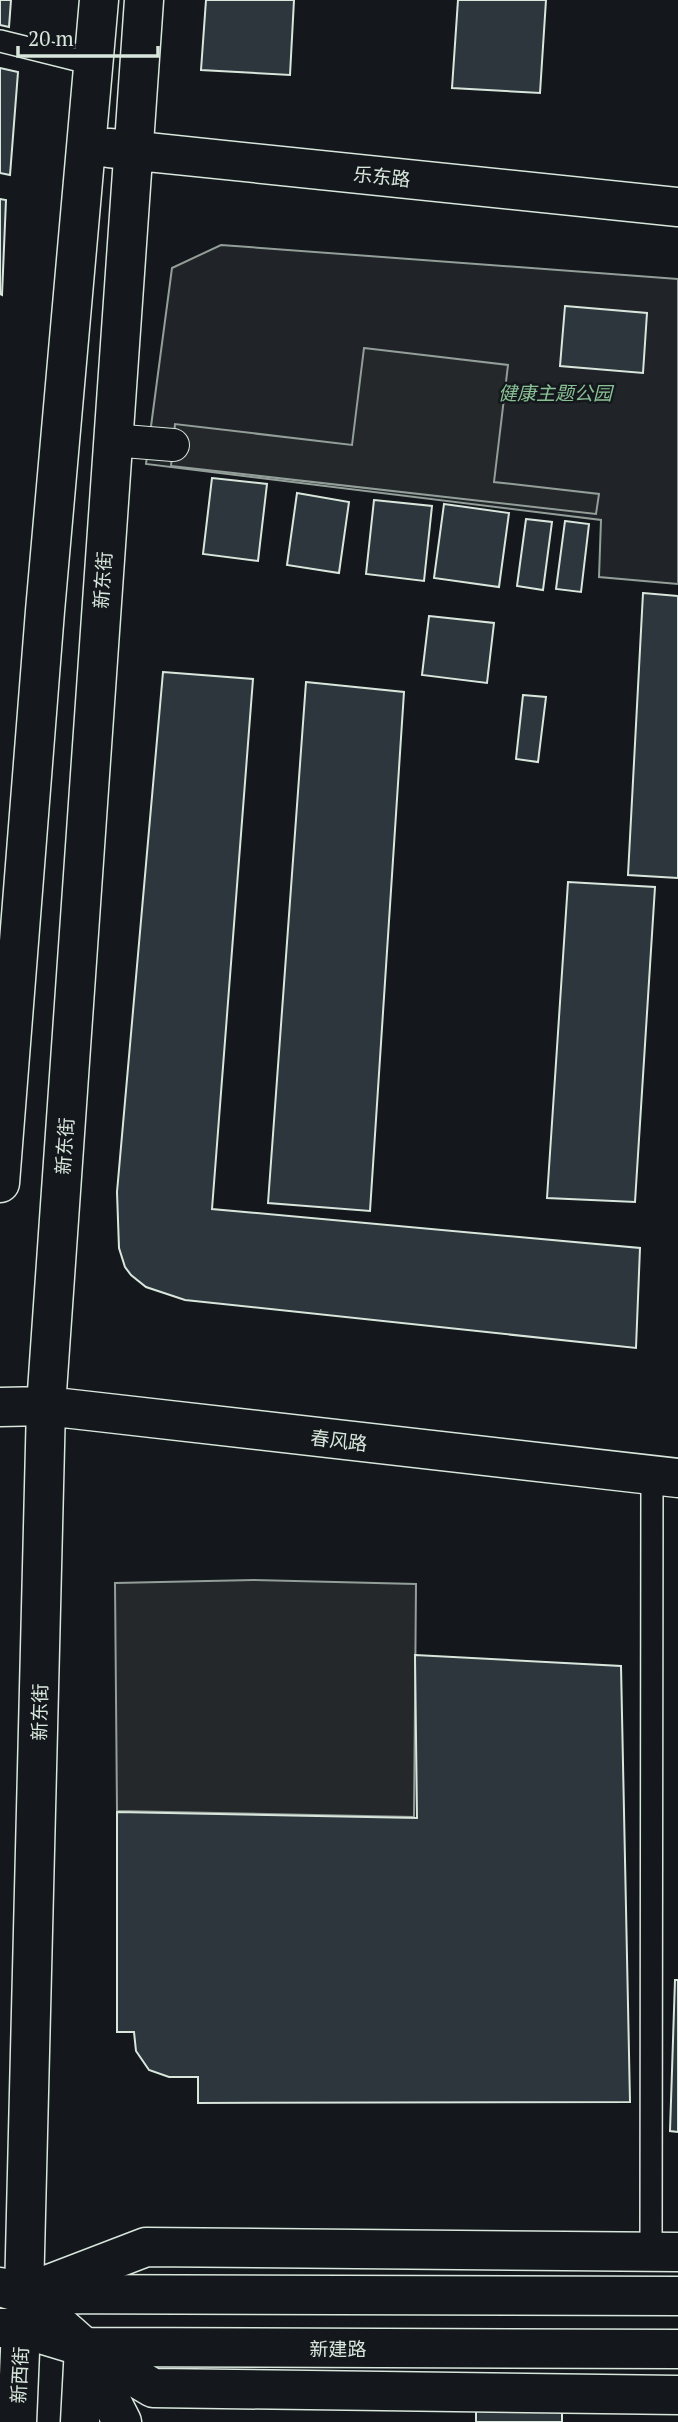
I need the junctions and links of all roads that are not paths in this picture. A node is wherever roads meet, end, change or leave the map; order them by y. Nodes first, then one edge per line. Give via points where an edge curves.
1 (99, 0) edge
2 (144, 0) edge
3 (0, 41) edge
4 (93, 64) junction
5 (86, 146) junction
6 (133, 150) junction
7 (678, 208) edge
8 (112, 440) junction
9 (173, 445) dead end
10 (0, 1183) edge
11 (46, 1406) junction
12 (0, 1407) edge
13 (665, 1477) edge
14 (664, 2252) edge
15 (678, 2297) edge
16 (8, 2313) edge
17 (84, 2347) junction
18 (678, 2349) edge
19 (678, 2395) edge
20 (0, 2410) edge
21 (17, 2422) edge
22 (80, 2422) edge
23 (122, 2422) edge

1 - 4 main road
2 - 6 main road, 新东街
3 - 4 lane
4 - 5 main road
5 - 6 main road, 乐东路
5 - 10 main road
6 - 7 main road, 乐东路
6 - 8 main road, 新东街
8 - 9 street
8 - 11 main road, 新东街
11 - 12 main road, 春风路
11 - 13 main road, 春风路
11 - 16 main road, 新东街
13 - 14 lane
14 - 16 main road via 146,2247
15 - 16 main road
16 - 17 main road, 新建路
16 - 20 main road
16 - 21 main road, 新西街
17 - 18 main road, 新建路
17 - 19 main road via 153,2388
17 - 22 main road
17 - 23 main road

